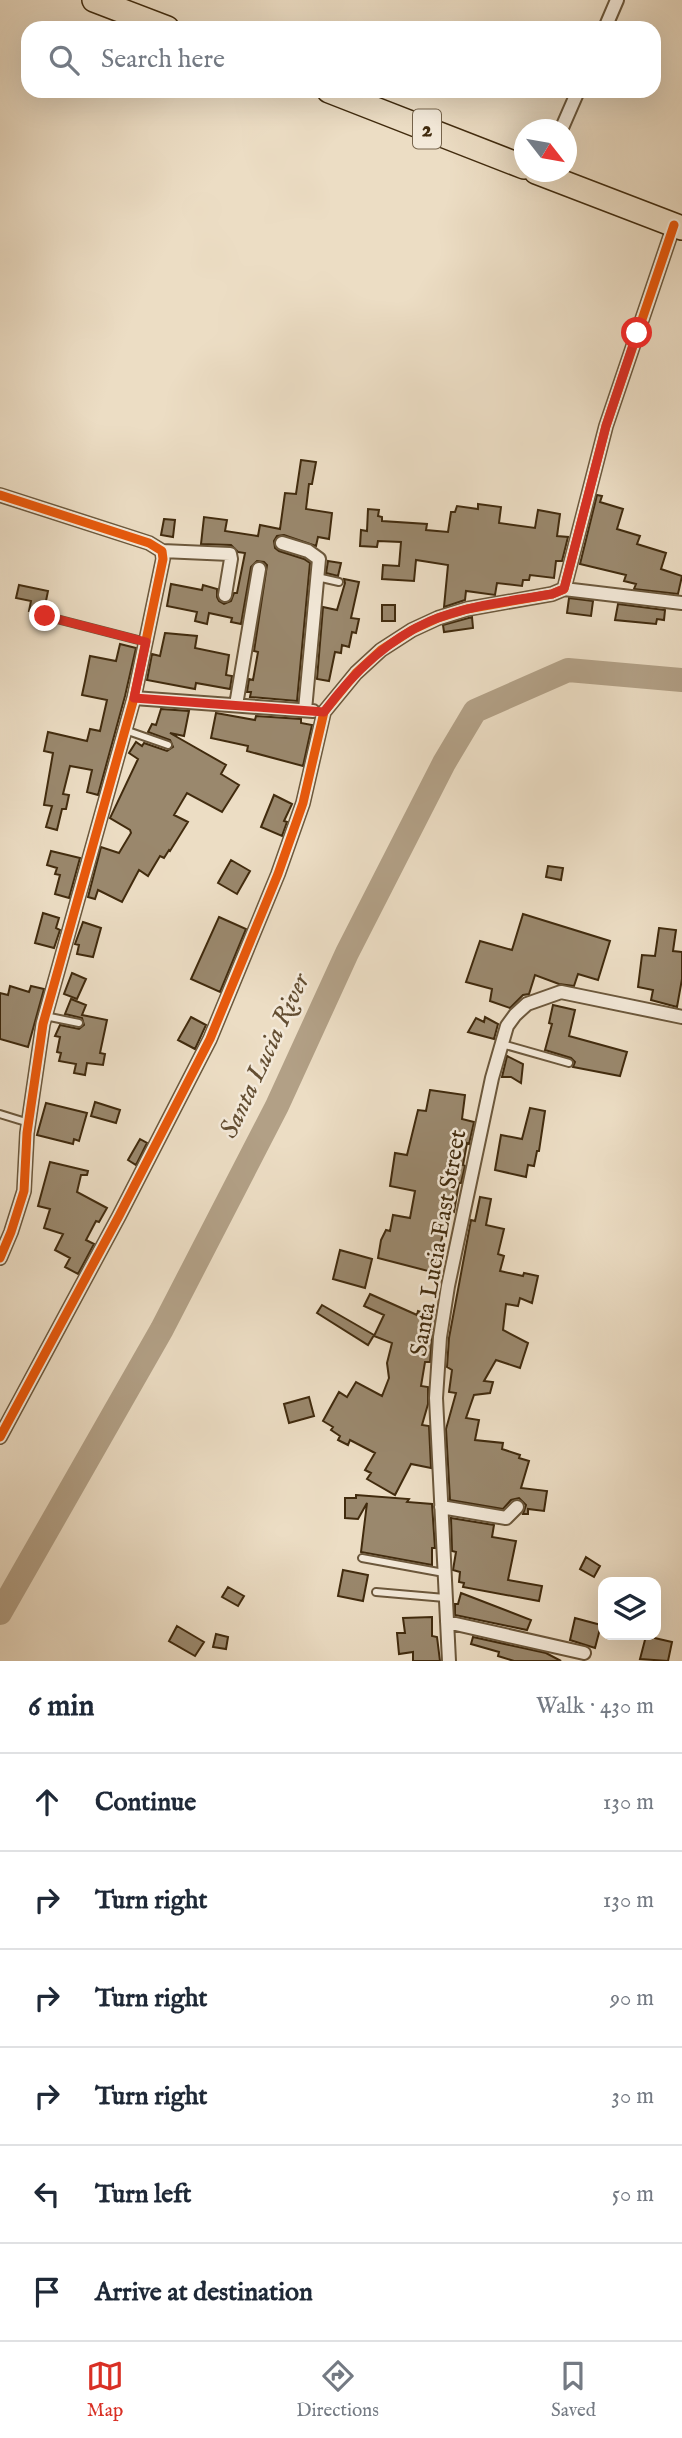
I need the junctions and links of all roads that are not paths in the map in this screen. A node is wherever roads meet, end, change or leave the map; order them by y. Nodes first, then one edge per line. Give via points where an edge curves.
1 (94, 0) edge
2 (617, 0) edge
3 (149, 21) edge
4 (608, 21) edge
5 (347, 98) edge
6 (575, 98) edge
7 (566, 119) edge
8 (514, 162) edge
9 (564, 182) edge
10 (678, 227) edge
11 (0, 495) edge
12 (282, 543) dead end
13 (162, 551) junction
14 (259, 569) dead end
15 (317, 577) junction
16 (339, 582) dead end
17 (564, 589) junction
18 (225, 595) dead end
19 (682, 603) edge
20 (45, 616) dead end
21 (146, 642) junction
22 (134, 698) junction
23 (236, 705) junction
24 (305, 710) junction
25 (324, 712) junction
26 (125, 730) junction
27 (167, 745) dead end
28 (45, 1016) junction
29 (682, 1017) edge
30 (79, 1023) dead end
31 (502, 1045) junction
32 (569, 1063) dead end
33 (0, 1114) edge
34 (29, 1123) junction
35 (0, 1258) edge
36 (0, 1437) edge
37 (441, 1507) junction
38 (517, 1507) dead end
39 (362, 1558) dead end
40 (444, 1573) junction
41 (376, 1592) dead end
42 (445, 1598) junction
43 (447, 1622) junction
44 (584, 1653) dead end
45 (449, 1661) edge

1 - 3 highway
2 - 4 street
5 - 8 highway, 2
6 - 7 street
9 - 10 highway, 2
10 - 17 street via 606,426
11 - 13 street
12 - 15 street via 317,556
13 - 18 street via 230,554
13 - 21 street via 163,566
14 - 23 street
15 - 16 lane
15 - 24 street
17 - 19 street
17 - 25 street via 460,611 412,630 356,673
20 - 21 lane
21 - 22 street
22 - 23 street
22 - 26 street
23 - 24 street
24 - 25 street
25 - 36 street via 303,803 210,1039
26 - 27 lane
26 - 28 street
28 - 30 lane
28 - 34 street
29 - 31 street, Santa Lucia East Street via 561,992 527,1004 515,1014
31 - 32 lane
31 - 37 street, Santa Lucia East Street via 439,1337 436,1398
33 - 34 lane
34 - 35 street via 24,1191
37 - 38 street via 506,1518
37 - 40 street, Santa Lucia East Street
39 - 40 lane
40 - 42 street, Santa Lucia East Street
41 - 42 lane
42 - 43 street, Santa Lucia East Street
43 - 44 street
43 - 45 street, Santa Lucia East Street

